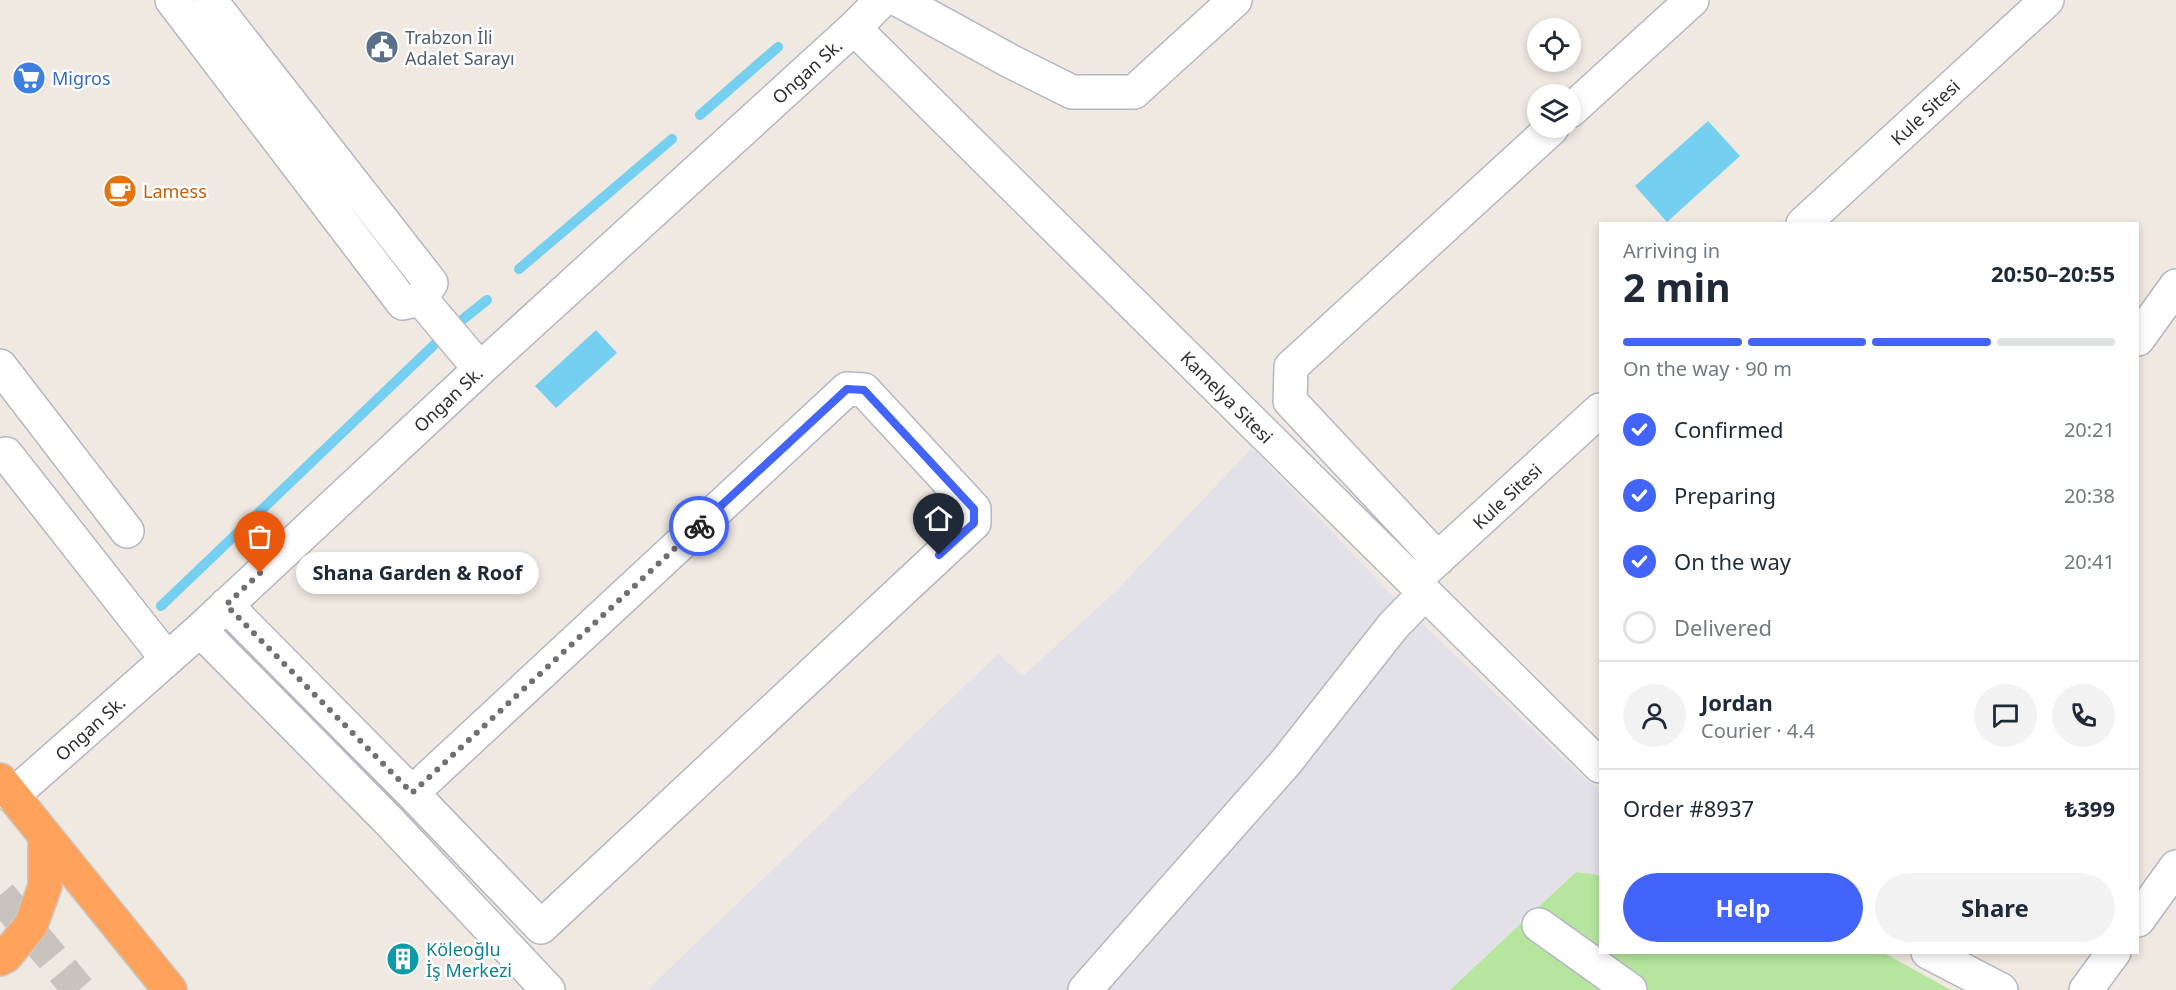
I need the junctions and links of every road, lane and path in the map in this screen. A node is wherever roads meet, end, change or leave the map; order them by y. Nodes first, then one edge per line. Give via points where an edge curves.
1 (172, 0) edge
2 (210, 0) edge
3 (882, 0) edge
4 (899, 0) edge
5 (1235, 0) edge
6 (1692, 0) edge
7 (2047, 0) edge
8 (854, 28) junction
9 (239, 64) junction
10 (1581, 101) edge
11 (1541, 138) edge
12 (1805, 222) edge
13 (2176, 286) edge
14 (2139, 338) edge
15 (0, 366) edge
16 (480, 369) junction
17 (1599, 411) edge
18 (6, 454) dead end
19 (127, 531) dead end
20 (1438, 559) junction
21 (1419, 587) junction
22 (226, 605) junction
23 (200, 630) junction
24 (167, 659) junction
25 (1599, 765) edge
26 (6, 788) edge
27 (412, 793) junction
28 (45, 838) junction
29 (2176, 867) edge
30 (2139, 919) edge
31 (1539, 924) dead end
32 (1932, 954) edge
33 (2113, 954) edge
34 (0, 959) edge
35 (170, 990) edge
36 (548, 990) edge
37 (1085, 990) edge
38 (1630, 990) edge
39 (2001, 990) edge
40 (2086, 990) edge

1 - 9 street
2 - 9 street
3 - 8 street, Ongan Sk.
4 - 5 street via 1072,92 1134,92
6 - 10 street
7 - 12 street, Kule Sitesi
8 - 16 street, Ongan Sk.
8 - 21 street, Kamelya Sitesi
9 - 16 street via 431,283 422,299
11 - 20 street via 1291,367 1290,401
13 - 14 street
15 - 19 street
16 - 22 street, Ongan Sk.
17 - 20 street, Kule Sitesi
18 - 24 street
20 - 21 street, Kule Sitesi
21 - 25 street, Kamelya Sitesi
21 - 37 street, Kule Sitesi via 1287,762
22 - 23 street, Ongan Sk.
22 - 27 street
23 - 24 street, Ongan Sk.
23 - 36 street via 386,818
24 - 26 street, Ongan Sk.
26 - 28 highway
27 - 27 street via 541,927 974,523 974,509 864,390 847,389
28 - 34 highway via 45,886 35,915
28 - 35 highway
29 - 30 street
31 - 38 street
32 - 39 street
33 - 40 street

